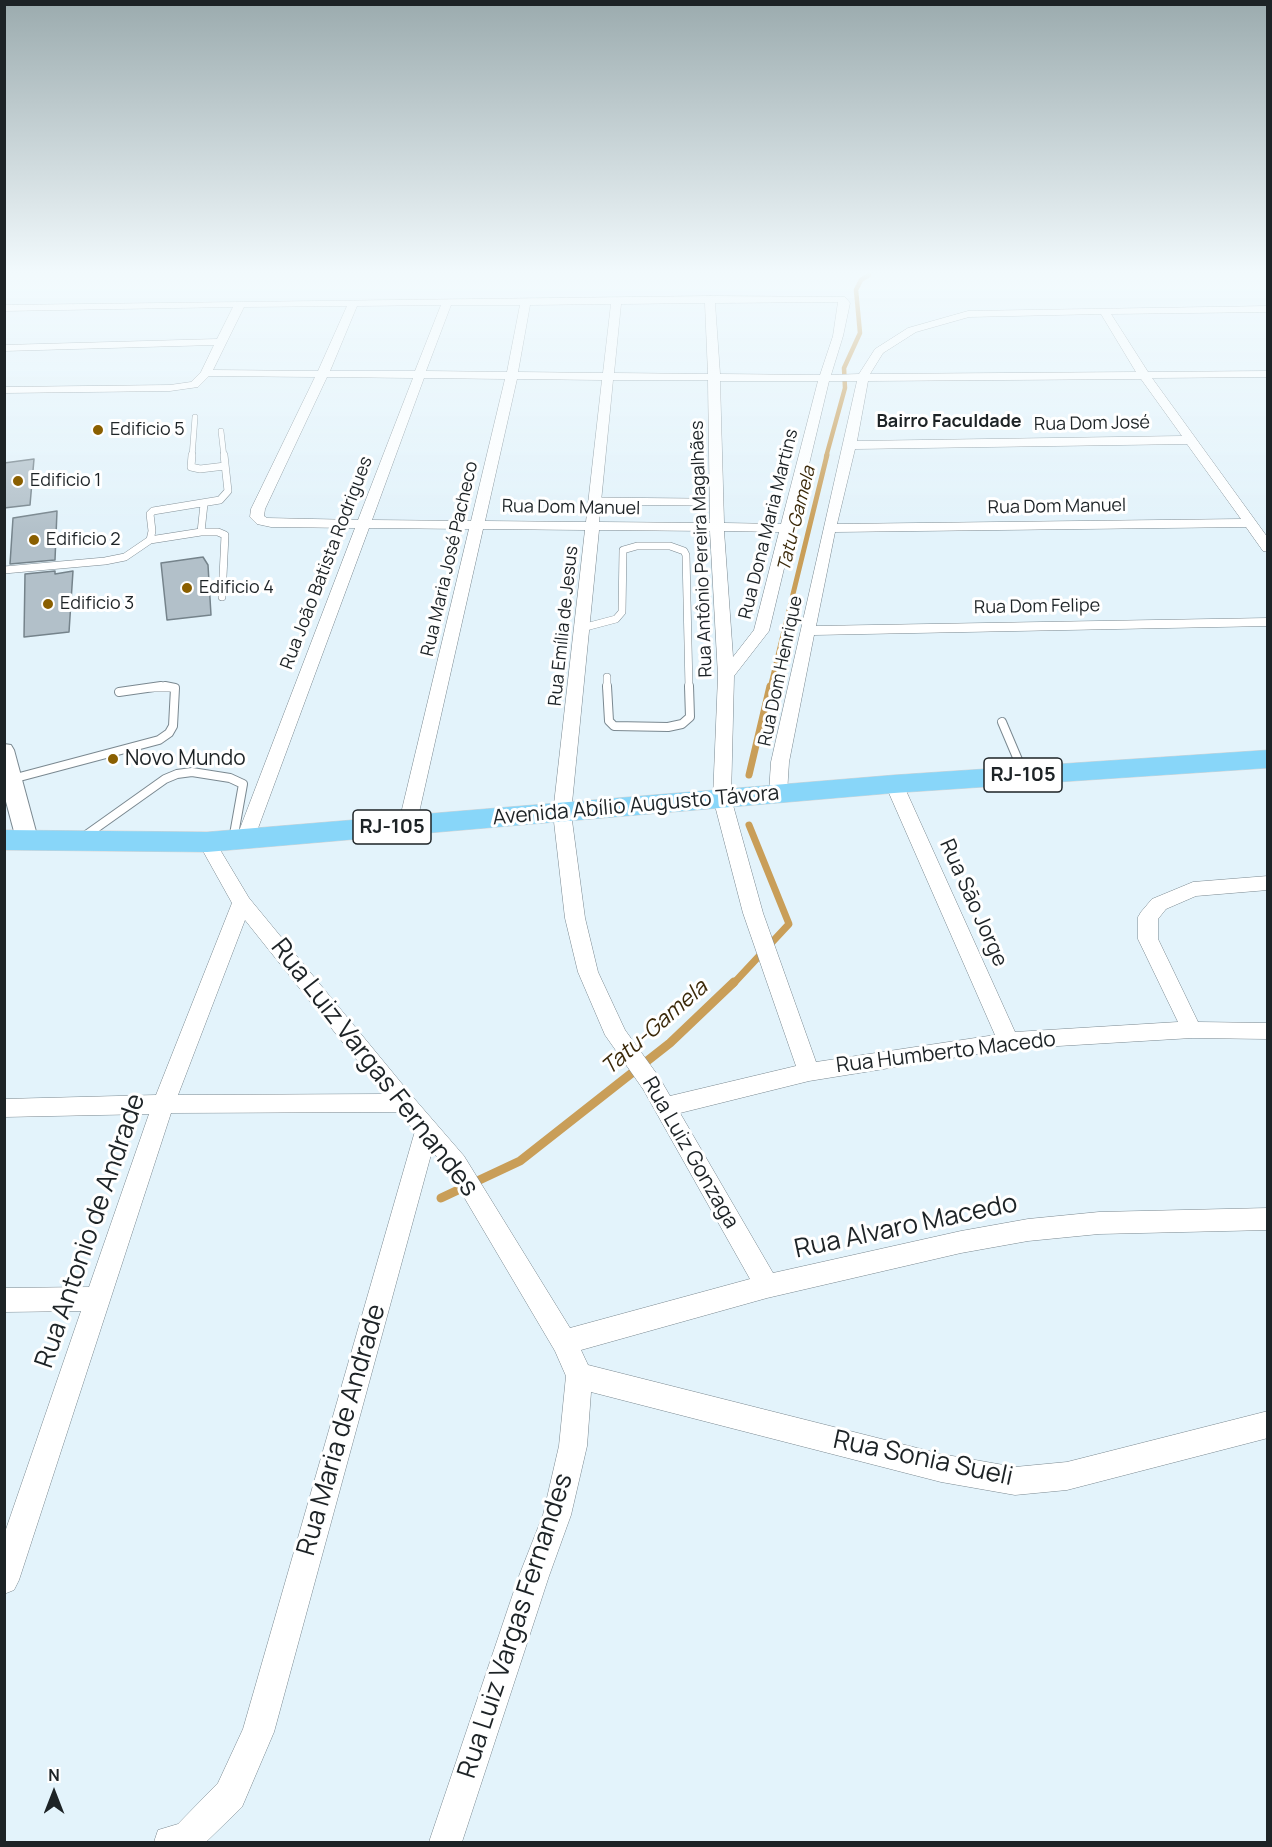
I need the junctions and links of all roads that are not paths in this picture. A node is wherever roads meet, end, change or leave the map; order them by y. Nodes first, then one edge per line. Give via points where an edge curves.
1 (212, 361) edge
2 (328, 361) edge
3 (425, 361) edge
4 (514, 361) edge
5 (610, 361) edge
6 (713, 361) edge
7 (833, 361) edge
8 (871, 361) edge
9 (1136, 361) edge
10 (206, 373) junction
11 (323, 373) junction
12 (420, 374) junction
13 (512, 374) junction
14 (1268, 374) edge
15 (609, 375) junction
16 (714, 375) junction
17 (1144, 375) junction
18 (858, 377) junction
19 (830, 378) junction
20 (4, 390) edge
21 (195, 417) dead end
22 (220, 431) dead end
23 (1190, 440) junction
24 (850, 445) junction
25 (225, 466) junction
26 (596, 501) junction
27 (693, 502) dead end
28 (204, 504) junction
29 (363, 522) junction
30 (1249, 523) junction
31 (477, 525) junction
32 (593, 526) junction
33 (717, 528) junction
34 (786, 528) junction
35 (829, 528) junction
36 (201, 532) junction
37 (150, 540) junction
38 (1268, 549) edge
39 (4, 570) edge
40 (222, 597) dead end
41 (1268, 622) edge
42 (582, 628) junction
43 (807, 631) junction
44 (726, 676) junction
45 (607, 677) dead end
46 (119, 692) dead end
47 (1002, 722) dead end
48 (4, 750) edge
49 (1268, 759) edge
50 (1024, 774) junction
51 (12, 779) junction
52 (894, 784) junction
53 (778, 793) junction
54 (722, 798) junction
55 (562, 813) junction
56 (407, 826) junction
57 (16, 840) edge
58 (78, 840) junction
59 (228, 840) junction
60 (1268, 883) edge
61 (242, 903) junction
62 (1192, 1030) junction
63 (1268, 1031) edge
64 (1008, 1041) junction
65 (809, 1071) junction
66 (404, 1103) junction
67 (163, 1104) junction
68 (665, 1107) junction
69 (4, 1108) edge
70 (427, 1127) junction
71 (1268, 1219) edge
72 (768, 1286) junction
73 (98, 1299) junction
74 (4, 1300) edge
75 (564, 1342) junction
76 (579, 1376) junction
77 (1268, 1424) edge
78 (4, 1580) edge
79 (170, 1842) edge
80 (445, 1842) edge

1 - 10 street
2 - 11 street
3 - 12 street, Rua João Batista Rodrigues
4 - 13 street, Rua Maria José Pacheco
5 - 15 street, Rua Emília de Jesus
6 - 16 street, Rua Antônio Pereira Magalhães
7 - 19 street, Rua Dona Maria Martins
8 - 18 street, Rua Dom Henrique
9 - 17 street
10 - 11 street
10 - 20 street via 194,385 170,388
11 - 12 street
11 - 29 street, Rua Dom Manuel via 257,517 272,523
12 - 13 street
12 - 29 street, Rua João Batista Rodrigues
13 - 15 street
13 - 31 street, Rua Maria José Pacheco
14 - 17 street
15 - 16 street
15 - 26 street, Rua Emília de Jesus
16 - 19 street
16 - 33 street, Rua Antônio Pereira Magalhães
17 - 18 street
17 - 23 street
18 - 19 street
18 - 24 street, Rua Dom Henrique
19 - 34 street, Rua Dona Maria Martins
21 - 25 lane via 191,467
22 - 25 lane
23 - 24 street, Rua Dom José
23 - 30 street
24 - 35 street, Rua Dom Henrique
25 - 28 lane via 227,494
26 - 27 lane
26 - 32 street, Rua Emília de Jesus
28 - 36 lane
28 - 37 lane via 153,511
29 - 31 street, Rua Dom Manuel
29 - 59 street, Rua João Batista Rodrigues
30 - 35 street, Rua Dom Manuel
30 - 38 street
31 - 32 street, Rua Dom Manuel
31 - 56 street, Rua Maria José Pacheco
32 - 33 street, Rua Dom Manuel
32 - 42 street, Rua Emília de Jesus
33 - 34 street, Rua Dom Manuel
33 - 44 street, Rua Antônio Pereira Magalhães
34 - 44 street, Rua Dona Maria Martins via 761,631
35 - 43 street, Rua Dom Henrique
36 - 37 lane
36 - 40 lane via 225,535
37 - 39 lane via 125,557
41 - 43 street, Rua Dom Felipe
42 - 45 lane via 611,621 622,612 623,550 670,546 684,551 690,717 682,724 668,727 615,726 609,721
42 - 55 street, Rua Emília de Jesus
43 - 53 street, Rua Dom Henrique via 780,762
44 - 54 street, Rua Antônio Pereira Magalhães
46 - 51 lane via 174,688 170,733 159,740
47 - 50 lane
48 - 51 street
49 - 50 main road, Avenida Abílio Augusto Távora / RJ-105
50 - 52 main road, Avenida Abílio Augusto Távora / RJ-105
51 - 57 street
52 - 53 main road, Avenida Abílio Augusto Távora / RJ-105
52 - 64 street, Rua Sāo Jorge
53 - 54 main road, Avenida Abílio Augusto Távora / RJ-105
54 - 55 main road, Avenida Abílio Augusto Távora / RJ-105
54 - 65 street, Rua Antônio Pereira Magalhães via 753,913
55 - 56 main road, Avenida Abílio Augusto Távora / RJ-105
55 - 68 street, Rua Luiz Gonzaga via 575,918 588,972 616,1035
56 - 59 main road, Avenida Abílio Augusto Távora / RJ-105
57 - 58 main road, Avenida Abílio Augusto Távora / RJ-105
58 - 59 main road, Avenida Abílio Augusto Távora / RJ-105
58 - 59 lane via 165,779 192,772 243,784
59 - 61 street, Rua Luiz Vargas Fernandes
60 - 62 street via 1193,889 1159,904 1148,917 1148,939
61 - 66 street, Rua Luiz Vargas Fernandes
61 - 67 street, Rua Antonio de Andrade
62 - 63 street, Rua Humberto Macedo
62 - 64 street, Rua Humberto Macedo
64 - 65 street, Rua Humberto Macedo
65 - 68 street, Rua Humberto Macedo
66 - 67 street
66 - 70 street, Rua Luiz Vargas Fernandes
67 - 69 street
67 - 73 street, Rua Antonio de Andrade
68 - 72 street, Rua Luiz Gonzaga
70 - 75 street, Rua Luiz Vargas Fernandes via 456,1163
70 - 79 street, Rua Maria de Andrade via 258,1732 230,1795 186,1839
71 - 72 street, Rua Alvaro Macedo via 1099,1223 1028,1230
72 - 75 street, Rua Alvaro Macedo
73 - 74 street
73 - 78 street, Rua Antonio de Andrade
75 - 76 street, Rua Luiz Vargas Fernandes
76 - 77 street, Rua Sonia Sueli via 941,1468 1015,1481 1067,1476
76 - 80 street, Rua Luiz Vargas Fernandes via 573,1446 557,1515

